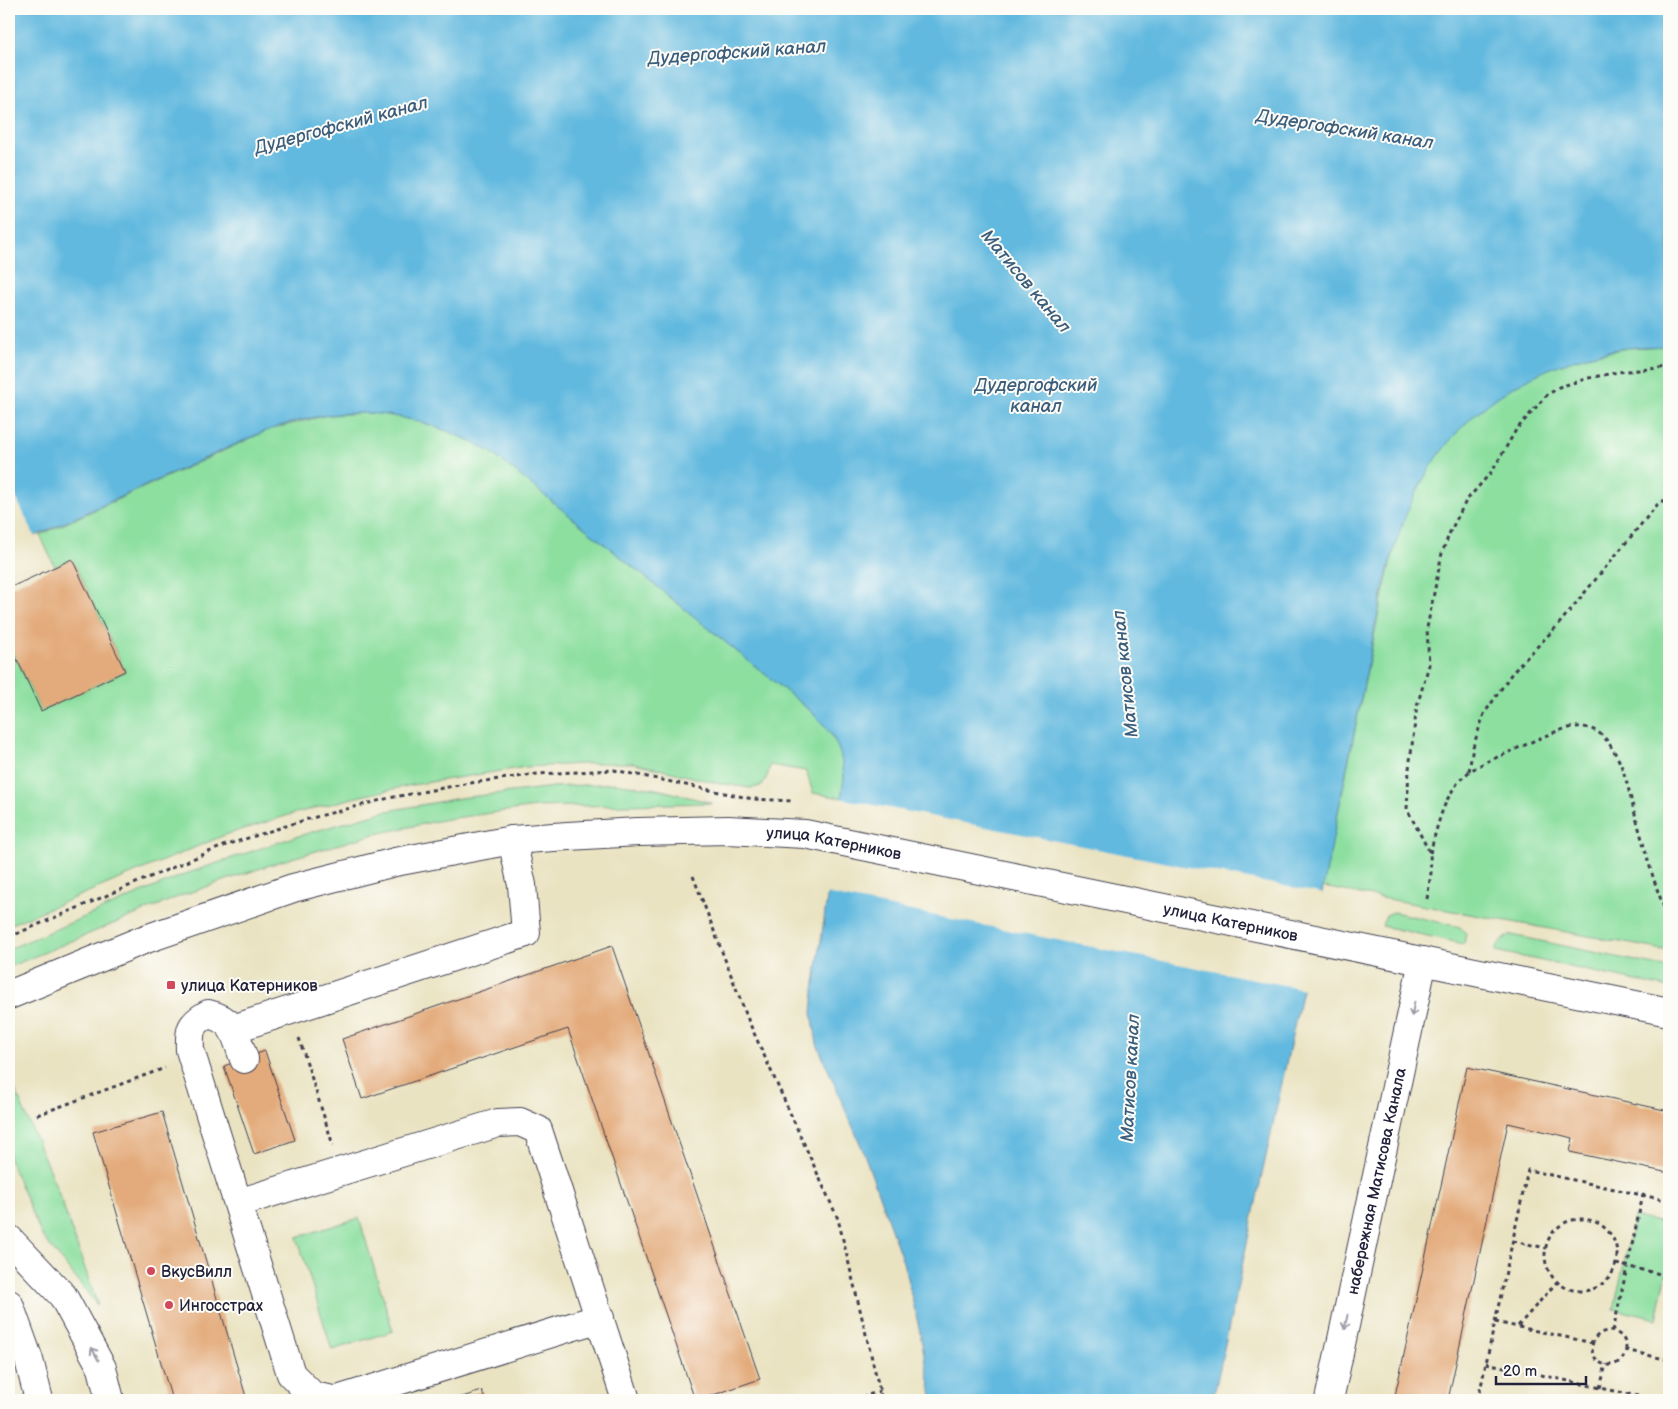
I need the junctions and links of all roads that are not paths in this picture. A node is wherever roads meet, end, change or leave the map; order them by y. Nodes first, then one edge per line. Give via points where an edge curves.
1 (512, 840) junction
2 (1423, 961) junction
3 (9, 995) edge
4 (1669, 1012) edge
5 (233, 1028) junction
6 (244, 1059) dead end
7 (238, 1203) junction
8 (9, 1239) edge
9 (9, 1304) edge
10 (600, 1318) junction
11 (39, 1400) edge
12 (110, 1400) edge
13 (335, 1400) edge
14 (626, 1400) edge
15 (1329, 1400) edge

1 - 2 street, улица Катерников via 728,830 805,834
1 - 3 street, улица Катерников via 395,862 293,888 143,940
1 - 5 street via 522,885 526,934
2 - 4 street, улица Катерников
2 -> 15 street, набережная Матисова Канала
5 - 6 street
5 - 7 street via 221,1017 208,1014 195,1021 189,1034 192,1058
7 - 10 street via 498,1123 520,1122 538,1130
7 - 13 street via 291,1374 312,1396
12 -> 8 street via 102,1368 63,1296
9 - 11 street
10 - 13 street
10 - 14 street

